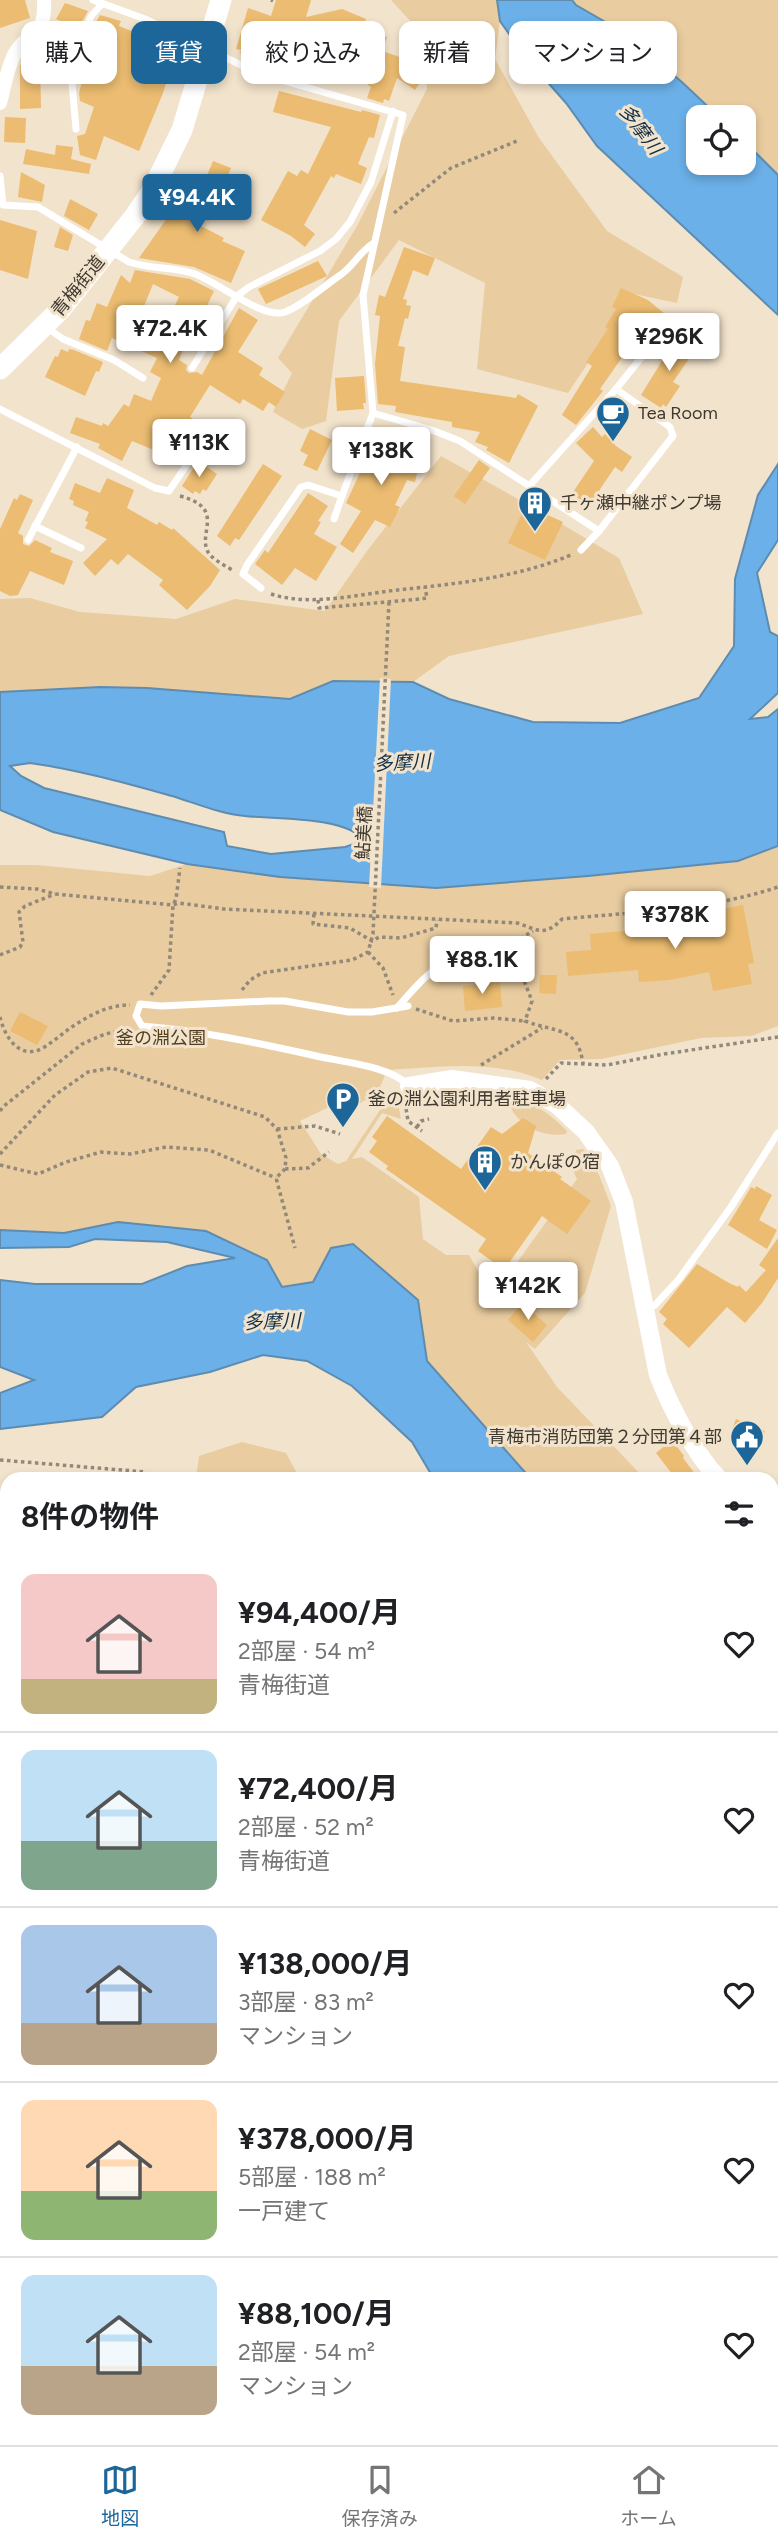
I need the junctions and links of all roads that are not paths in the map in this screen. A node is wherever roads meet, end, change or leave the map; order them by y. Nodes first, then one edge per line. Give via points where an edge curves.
1 (44, 0) edge
2 (93, 0) edge
3 (221, 0) edge
4 (102, 4) junction
5 (149, 21) edge
6 (215, 21) edge
7 (227, 59) edge
8 (196, 84) edge
9 (0, 103) edge
10 (393, 111) junction
11 (76, 129) dead end
12 (0, 176) edge
13 (374, 243) junction
14 (108, 250) junction
15 (237, 296) junction
16 (46, 326) junction
17 (654, 342) dead end
18 (192, 368) dead end
19 (0, 369) edge
20 (143, 378) dead end
21 (616, 389) junction
22 (0, 409) edge
23 (373, 413) junction
24 (77, 447) junction
25 (190, 460) dead end
26 (530, 485) junction
27 (342, 496) junction
28 (334, 519) dead end
29 (36, 526) junction
30 (599, 531) junction
31 (28, 540) dead end
32 (80, 548) dead end
33 (581, 550) road end
34 (261, 588) road end
35 (491, 946) road end
36 (408, 1006) road end
37 (397, 1008) junction
38 (407, 1094) joint
39 (778, 1133) edge
40 (645, 1309) junction
41 (713, 1472) edge

1 - 9 street via 44,22 13,58
2 - 4 lane
3 - 6 main road, 青梅街道
4 - 5 lane
4 - 11 lane via 80,38 72,83
7 - 10 lane via 260,75
8 - 14 main road, 青梅街道 via 169,159
10 - 13 lane via 403,115
10 - 15 lane via 371,182 335,239
12 - 14 lane via 3,205 38,208
13 - 15 lane via 347,270 288,311 274,313
13 - 23 lane via 363,295
14 - 15 lane via 135,264 193,274
14 - 16 main road, 青梅街道
15 - 18 lane
16 - 19 main road, 青梅街道
16 - 20 lane
17 - 21 lane
21 - 26 lane
21 - 30 lane via 670,427 673,436
22 - 24 lane
23 - 26 lane via 460,441
23 - 27 lane
24 - 25 lane via 169,491
24 - 29 lane
26 - 30 lane
27 - 28 lane
27 - 34 lane via 301,487 243,574
29 - 31 lane
29 - 32 lane
30 - 33 lane
35 - 37 lane via 444,961
36 - 37 lane
37 - 38 lane via 348,1012 285,1001 140,1004 136,1016 142,1026 195,1031 361,1065 401,1078
38 - 40 street via 460,1079 521,1087 539,1093 573,1119 601,1151 624,1202
39 - 40 lane via 679,1279 655,1305
40 - 41 street via 665,1392

